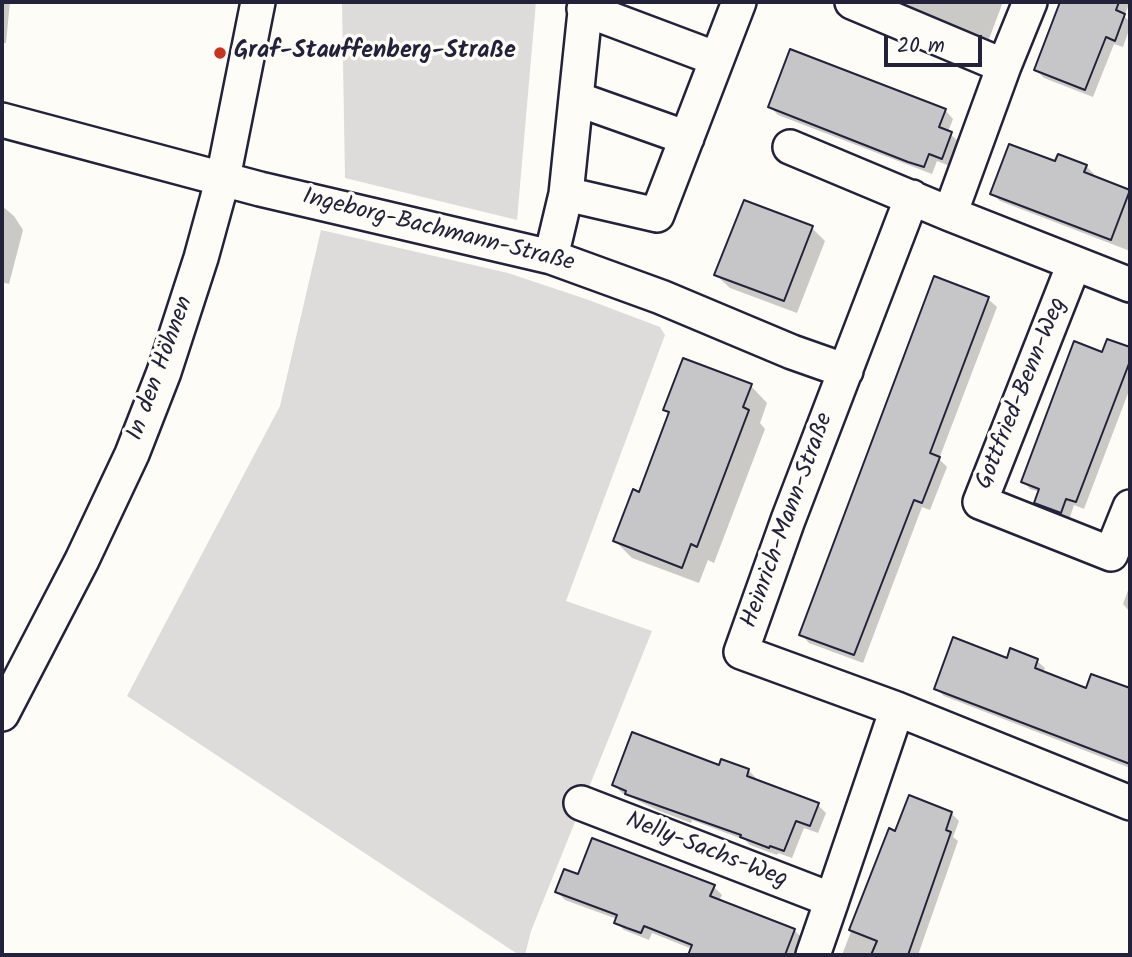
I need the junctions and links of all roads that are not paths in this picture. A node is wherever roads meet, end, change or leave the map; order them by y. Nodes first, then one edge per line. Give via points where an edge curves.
1 (258, 2) edge
2 (739, 2) edge
3 (852, 2) edge
4 (1030, 2) edge
5 (585, 6) edge
6 (717, 59) junction
7 (1004, 66) junction
8 (577, 99) junction
9 (2, 120) edge
10 (687, 138) junction
11 (790, 147) dead end
12 (223, 178) junction
13 (566, 194) junction
14 (912, 197) junction
15 (950, 214) junction
16 (551, 257) junction
17 (1074, 264) junction
18 (1130, 285) edge
19 (846, 371) junction
20 (1130, 507) edge
21 (897, 709) junction
22 (2, 714) edge
23 (581, 803) dead end
24 (1130, 803) edge
25 (832, 900) junction
26 (813, 955) edge

1 - 12 street, In den Höhnen
2 - 6 street
3 - 7 street
4 - 7 street
5 - 6 street
5 - 8 street
6 - 10 street
7 - 15 street
8 - 10 street
8 - 13 street
9 - 12 street
10 - 13 street via 657,215
11 - 14 street
12 - 16 street, Ingeborg-Bachmann-Straße
12 - 22 street, In den Höhnen via 201,258 132,454
13 - 16 street
14 - 15 street
14 - 19 street, Heinrich-Mann-Straße
15 - 17 street
16 - 19 street, Ingeborg-Bachmann-Straße
17 - 18 street
17 - 20 street, Gottfried-Benn-Weg via 980,502 1111,554
19 - 21 street, Heinrich-Mann-Straße via 741,652
21 - 24 street, Heinrich-Mann-Straße
21 - 25 street
23 - 25 street, Nelly-Sachs-Weg
25 - 26 street

